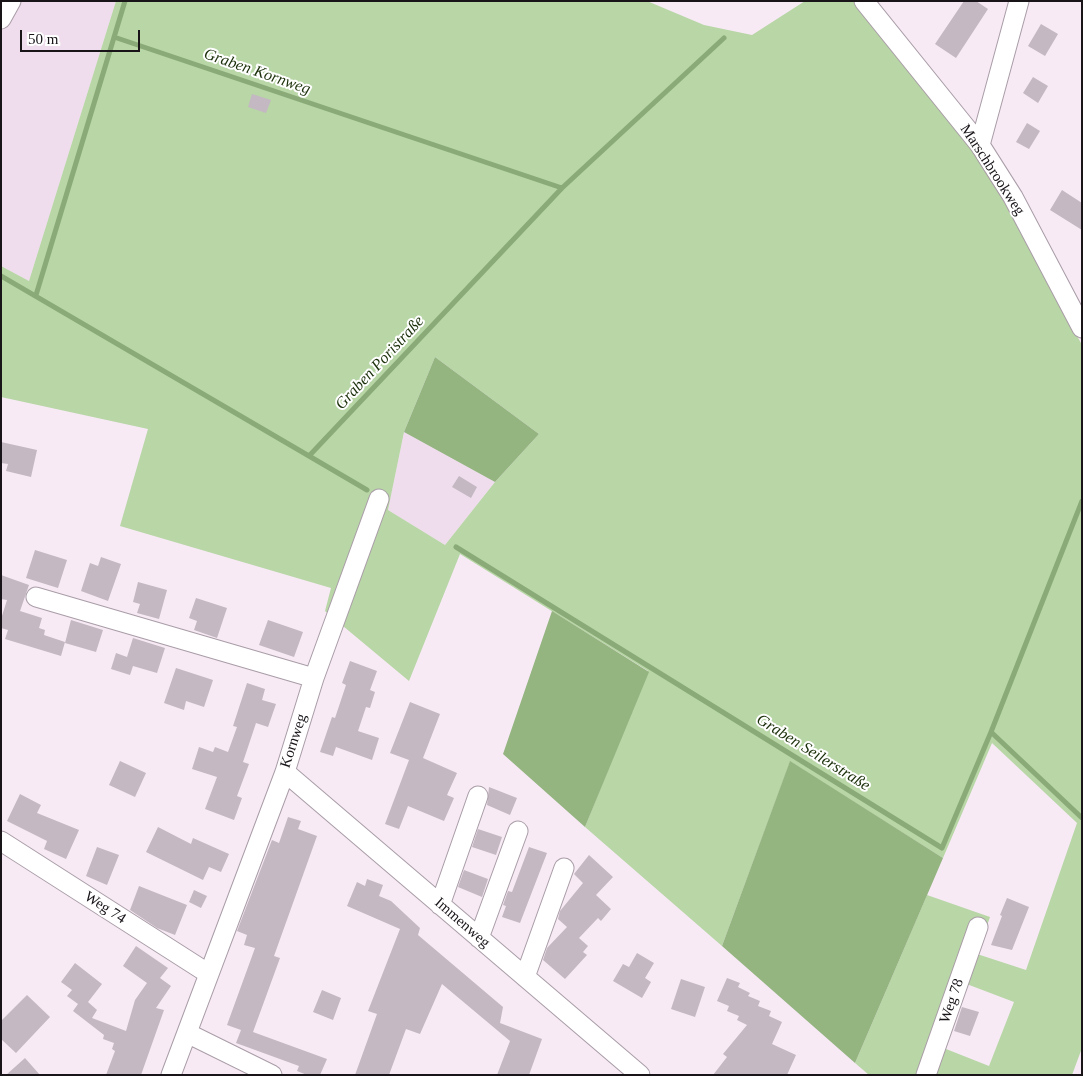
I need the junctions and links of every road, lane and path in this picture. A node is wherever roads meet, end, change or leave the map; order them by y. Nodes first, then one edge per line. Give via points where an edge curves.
1 (11, 1) edge
2 (864, 1) edge
3 (1019, 1) edge
4 (1, 19) edge
5 (980, 145) junction
6 (1082, 328) edge
7 (379, 499) dead end
8 (36, 597) dead end
9 (314, 678) junction
10 (284, 772) junction
11 (478, 796) dead end
12 (518, 831) dead end
13 (1, 841) edge
14 (564, 868) dead end
15 (440, 905) junction
16 (978, 927) dead end
17 (479, 938) junction
18 (209, 974) junction
19 (525, 977) junction
20 (187, 1033) junction
21 (171, 1075) edge
22 (272, 1075) edge
23 (640, 1075) edge
24 (926, 1075) edge

1 - 4 street
2 - 5 street, Marschbrookweg
3 - 5 street
5 - 6 street, Marschbrookweg via 1013,197
7 - 9 street, Kornweg
8 - 9 street
9 - 10 street, Kornweg
10 - 15 street, Immenweg
10 - 18 street, Kornweg
11 - 15 street
12 - 17 street
13 - 18 street, Weg 74
14 - 19 street
15 - 17 street, Immenweg
16 - 24 street, Weg 78
17 - 19 street, Immenweg
18 - 20 street, Kornweg
19 - 23 street, Immenweg
20 - 21 street, Kornweg
20 - 22 street

